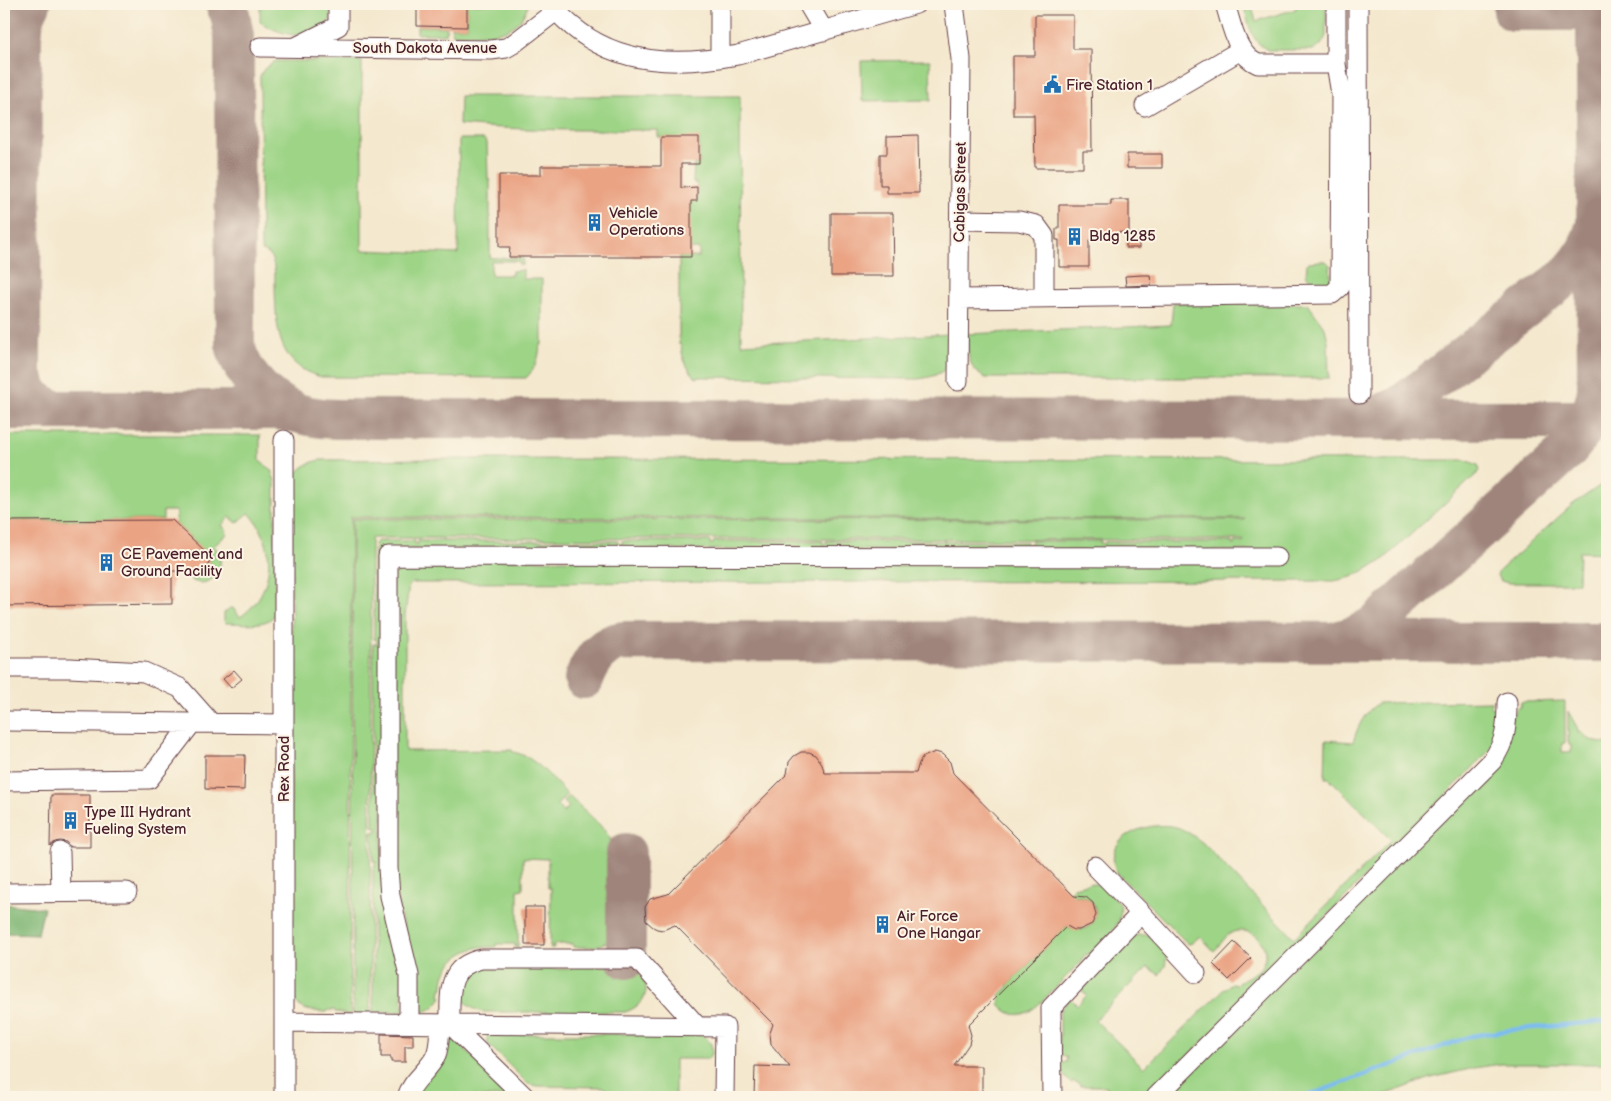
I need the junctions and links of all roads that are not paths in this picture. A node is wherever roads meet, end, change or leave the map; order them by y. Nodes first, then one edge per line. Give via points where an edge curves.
1 (338, 4) edge
2 (720, 4) edge
3 (808, 4) edge
4 (916, 4) edge
5 (954, 4) edge
6 (1225, 4) edge
7 (1336, 4) edge
8 (1358, 4) edge
9 (553, 8) edge
10 (869, 11) edge
11 (824, 31) junction
12 (260, 47) dead end
13 (294, 47) junction
14 (1241, 50) junction
15 (720, 58) junction
16 (1336, 64) junction
17 (1145, 106) dead end
18 (960, 220) junction
19 (1359, 293) junction
20 (1332, 294) junction
21 (1044, 298) junction
22 (959, 299) junction
23 (958, 381) dead end
24 (1359, 394) dead end
25 (284, 440) dead end
26 (1277, 557) dead end
27 (4, 668) edge
28 (1507, 702) dead end
29 (4, 721) edge
30 (192, 723) junction
31 (211, 723) junction
32 (284, 724) junction
33 (4, 781) edge
34 (60, 852) dead end
35 (1095, 866) dead end
36 (61, 892) junction
37 (127, 892) dead end
38 (4, 893) edge
39 (1141, 914) junction
40 (1196, 973) dead end
41 (284, 1022) junction
42 (409, 1022) junction
43 (445, 1024) junction
44 (698, 1027) junction
45 (284, 1097) edge
46 (407, 1097) edge
47 (525, 1097) edge
48 (724, 1097) edge
49 (1052, 1097) edge
50 (1156, 1097) edge

1 - 13 street via 338,26
2 - 15 street
3 - 11 street
4 - 10 street, South Dakota Avenue
5 - 18 street, Cabigas Street via 961,58
6 - 14 street
7 - 16 street
8 - 19 street
9 - 13 street, South Dakota Avenue via 526,36 506,48
9 - 15 street, South Dakota Avenue via 588,38 627,55 680,63
10 - 11 street, South Dakota Avenue
11 - 15 street, South Dakota Avenue
12 - 13 street, South Dakota Avenue
14 - 16 street via 1251,62 1258,64
14 - 17 street
16 - 20 street via 1341,94 1340,287
18 - 21 street via 1018,221 1036,225 1044,236
18 - 22 street, Cabigas Street
19 - 20 street
19 - 24 street
20 - 21 street
21 - 22 street
22 - 23 street, Cabigas Street
25 - 32 street, Rex Road
26 - 42 street via 388,556 388,868 390,896 409,975
27 - 31 street via 144,672 180,688
28 - 50 street via 1505,736 1492,761
29 - 30 street
30 - 31 street
30 - 33 street via 148,779
31 - 32 street
32 - 41 street, Rex Road
34 - 36 street
35 - 39 street
36 - 37 street
36 - 38 street
39 - 40 street
39 - 49 street via 1051,1008
41 - 42 street
41 - 45 street, Rex Road
42 - 43 street
43 - 44 street
43 - 44 street via 452,982 462,966 472,961 637,959
43 - 46 street via 435,1057
43 - 47 street
44 - 48 street via 725,1027

